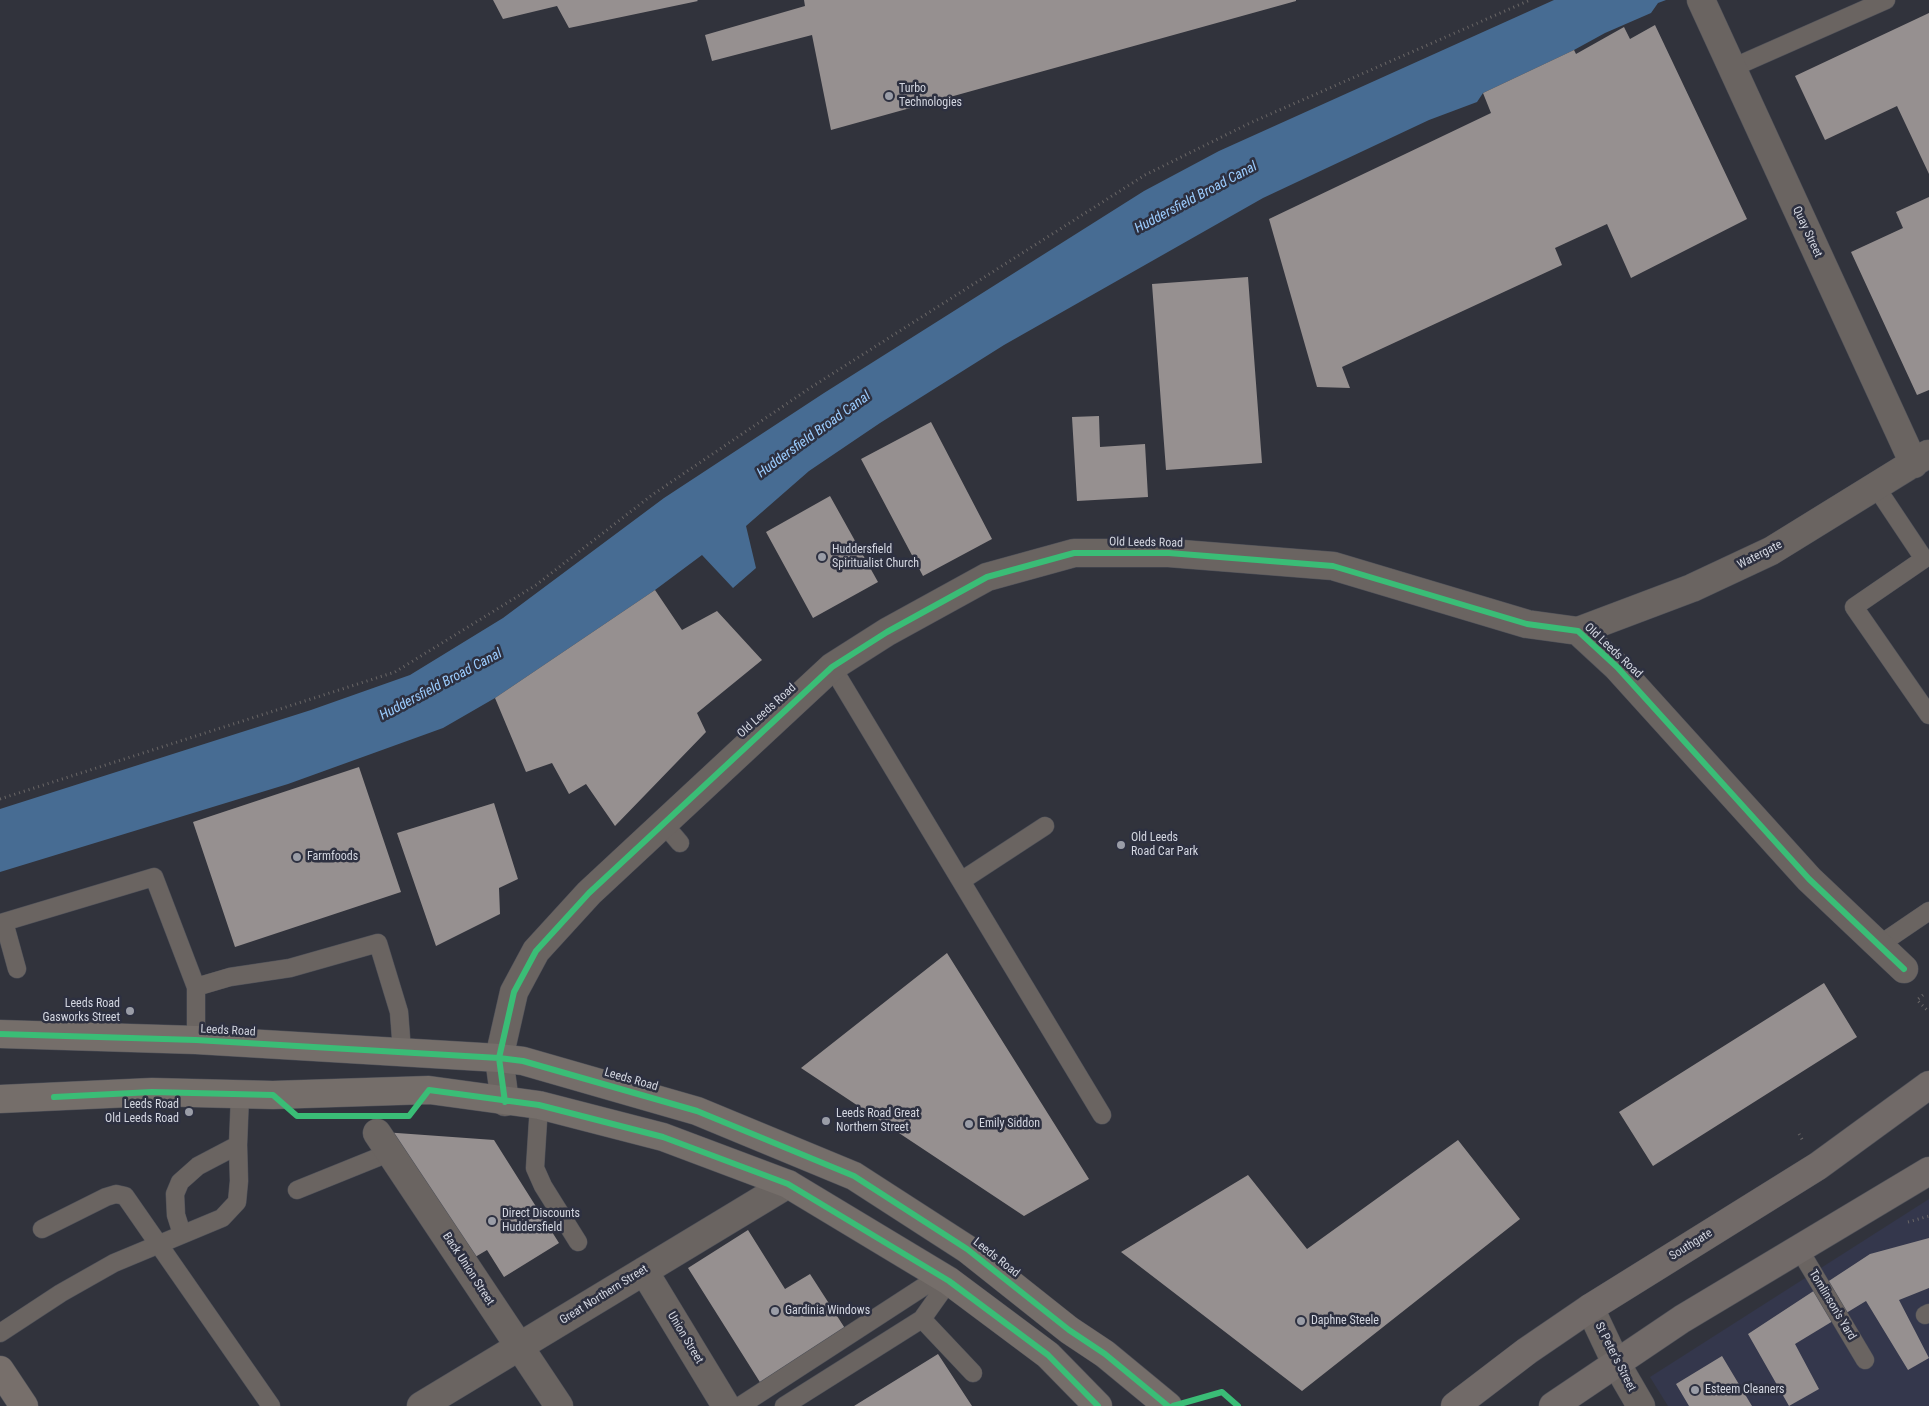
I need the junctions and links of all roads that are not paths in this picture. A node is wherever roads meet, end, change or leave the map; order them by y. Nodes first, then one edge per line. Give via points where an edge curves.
1 (1886, 0) edge
2 (1704, 6) edge
3 (1732, 68) junction
4 (1921, 459) edge
5 (1876, 487) junction
6 (1578, 631) junction
7 (832, 667) junction
8 (1929, 715) edge
9 (1045, 826) dead end
10 (961, 881) junction
11 (1929, 911) edge
12 (1879, 945) junction
13 (17, 969) dead end
14 (1904, 969) dead end
15 (196, 987) junction
16 (0, 1034) edge
17 (196, 1040) junction
18 (402, 1051) junction
19 (499, 1058) junction
20 (1929, 1085) edge
21 (240, 1095) junction
22 (0, 1099) edge
23 (505, 1102) junction
24 (539, 1105) junction
25 (1102, 1114) dead end
26 (384, 1142) joint
27 (238, 1145) junction
28 (1929, 1171) edge
29 (788, 1184) junction
30 (298, 1190) dead end
31 (42, 1228) dead end
32 (182, 1234) junction
33 (578, 1242) dead end
34 (158, 1245) junction
35 (1799, 1250) junction
36 (644, 1271) junction
37 (944, 1279) junction
38 (1590, 1308) junction
39 (922, 1319) junction
40 (0, 1333) edge
41 (520, 1347) junction
42 (1865, 1360) dead end
43 (1616, 1363) junction
44 (0, 1370) edge
45 (973, 1373) dead end
46 (24, 1406) edge
47 (271, 1406) edge
48 (421, 1406) edge
49 (559, 1406) edge
50 (726, 1406) edge
51 (740, 1406) edge
52 (784, 1406) edge
53 (1098, 1406) edge
54 (1168, 1406) edge
55 (1455, 1406) edge
56 (1553, 1406) edge
57 (1641, 1406) edge

1 - 3 lane
2 - 3 street, Quay Street
3 - 4 street, Quay Street
4 - 5 street, Watergate
5 - 6 street, Watergate via 1771,551 1692,588
5 - 8 lane via 1924,559 1854,607
6 - 7 street, Old Leeds Road via 1527,624 1333,566 1169,553 1074,553 988,577 887,632
6 - 12 street, Old Leeds Road via 1617,667 1809,879
7 - 10 lane
7 - 19 street, Old Leeds Road via 672,833 589,893 536,952 514,992
9 - 10 lane
10 - 25 lane
11 - 12 lane
12 - 14 street, Old Leeds Road
13 - 15 lane via 4,922 154,877
15 - 17 lane
15 - 18 lane via 230,977 290,968 378,943 399,1012
16 - 17 main road, Leeds Road
17 - 18 main road, Leeds Road
18 - 19 main road, Leeds Road
19 - 23 street, Old Leeds Road
19 - 54 main road, Leeds Road via 523,1061 697,1111 854,1176 967,1249
20 - 38 highway, Southgate via 1812,1170
21 - 22 main road via 152,1092
21 - 23 main road via 429,1090
21 - 27 lane
23 - 24 main road
24 - 29 main road via 663,1138
24 - 33 lane via 535,1168
26 - 30 lane
26 - 41 street, Back Union Street
27 - 32 lane via 237,1202 222,1218
27 - 32 lane via 198,1166 180,1182 175,1194 176,1215
28 - 35 highway
29 - 36 street, Great Northern Street
29 - 37 main road
31 - 34 lane via 116,1194 125,1196
32 - 34 lane
34 - 40 lane via 114,1263
34 - 47 lane
35 - 42 lane, Tomlinson's Yard
35 - 43 highway via 1682,1319
36 - 41 street, Great Northern Street
36 - 50 street, Union Street
37 - 39 lane
37 - 51 lane
37 - 53 main road via 1048,1355
38 - 43 street, St Peter's Street
38 - 55 highway, Southgate
39 - 45 lane
39 - 52 lane
41 - 48 street, Great Northern Street
41 - 49 street, Back Union Street
43 - 56 highway
43 - 57 street, St Peter's Street
44 - 46 street

